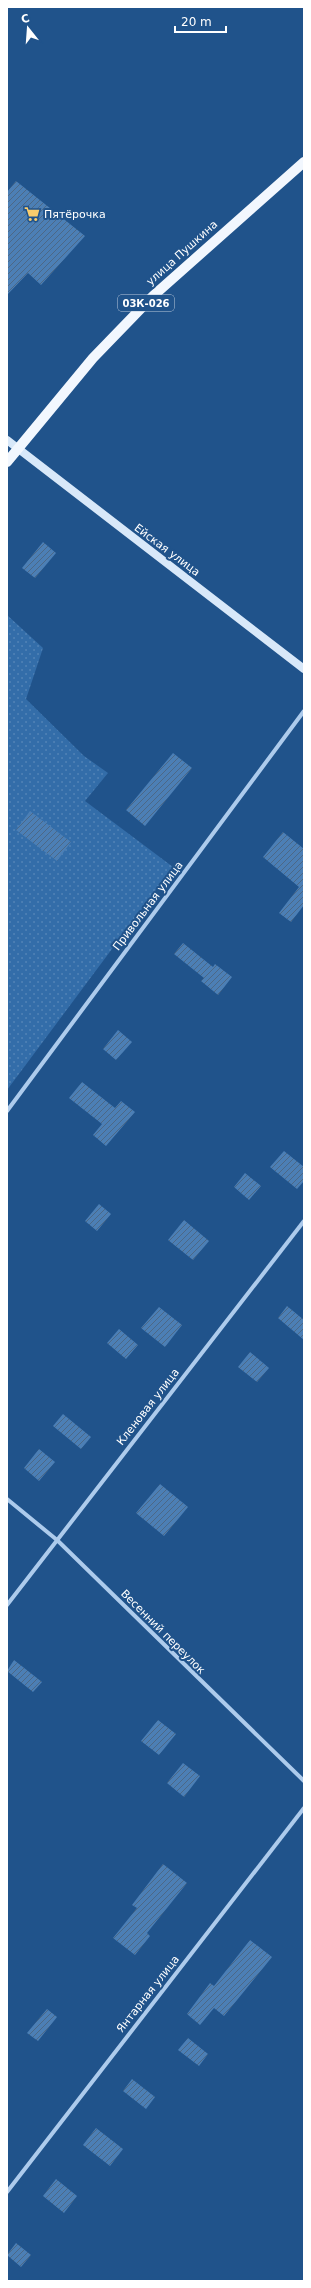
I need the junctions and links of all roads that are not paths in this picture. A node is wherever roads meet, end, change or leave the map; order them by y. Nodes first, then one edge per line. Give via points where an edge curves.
1 (304, 162) edge
2 (7, 440) edge
3 (17, 448) junction
4 (7, 462) edge
5 (304, 669) edge
6 (304, 711) edge
7 (7, 1112) edge
8 (304, 1221) edge
9 (7, 1499) edge
10 (57, 1540) junction
11 (7, 1605) edge
12 (304, 1781) edge
13 (304, 1808) edge
14 (7, 2192) edge

1 - 3 main road, улица Пушкина / 03К-026 via 153,296 93,358
2 - 3 street, Ейская улица
3 - 4 main road, улица Пушкина / 03К-026
3 - 5 street, Ейская улица
6 - 7 street, Привольная улица
8 - 10 street, Кленовая улица
9 - 10 street, Весенний переулок
10 - 11 street, Кленовая улица
10 - 12 street, Весенний переулок
13 - 14 street, Янтарная улица

